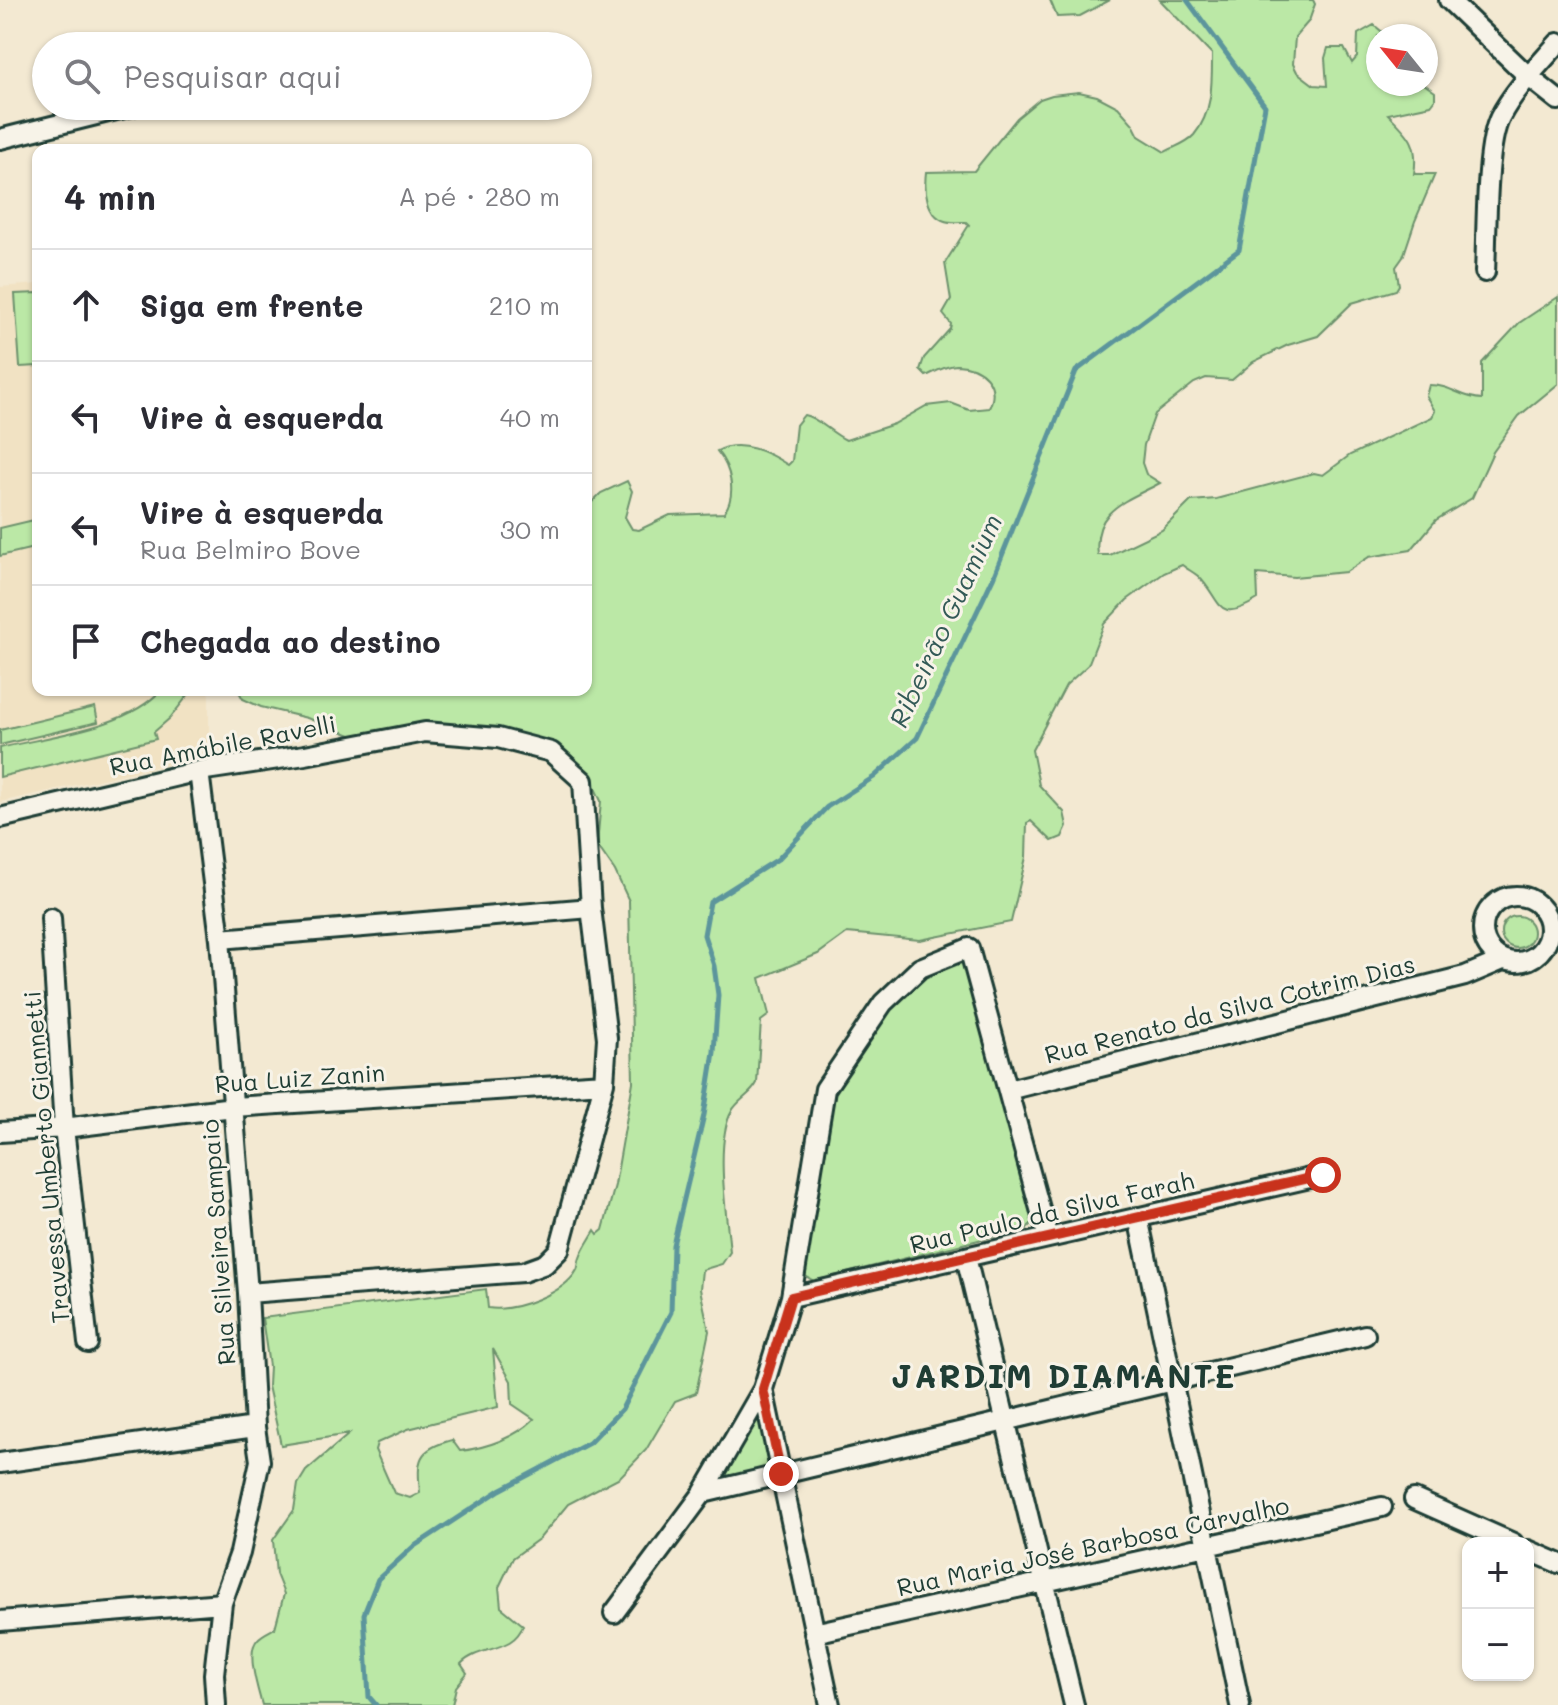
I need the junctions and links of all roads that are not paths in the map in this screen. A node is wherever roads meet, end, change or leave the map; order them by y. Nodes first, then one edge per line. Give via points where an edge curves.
1 (1449, 0) edge
2 (1558, 43) edge
3 (1529, 77) junction
4 (1558, 100) edge
5 (76, 120) edge
6 (0, 139) edge
7 (1485, 272) dead end
8 (199, 771) junction
9 (0, 818) edge
10 (591, 908) junction
11 (1541, 908) junction
12 (51, 918) dead end
13 (1558, 919) edge
14 (220, 939) junction
15 (1485, 940) junction
16 (1558, 948) edge
17 (1539, 953) junction
18 (1503, 960) junction
19 (1465, 976) junction
20 (604, 1083) junction
21 (1008, 1090) junction
22 (233, 1107) junction
23 (64, 1128) junction
24 (0, 1132) edge
25 (1323, 1175) dead end
26 (1138, 1217) junction
27 (1048, 1238) junction
28 (966, 1257) junction
29 (248, 1293) junction
30 (791, 1297) junction
31 (1365, 1335) dead end
32 (88, 1343) dead end
33 (1172, 1381) junction
34 (763, 1389) junction
35 (1006, 1421) junction
36 (255, 1427) junction
37 (0, 1463) edge
38 (781, 1474) junction
39 (703, 1493) junction
40 (1414, 1499) dead end
41 (1382, 1507) dead end
42 (1500, 1537) edge
43 (1207, 1546) junction
44 (1534, 1553) edge
45 (1558, 1563) edge
46 (1045, 1582) junction
47 (222, 1603) junction
48 (614, 1613) dead end
49 (0, 1621) edge
50 (814, 1633) junction
51 (216, 1705) edge
52 (830, 1705) edge
53 (1074, 1705) edge
54 (1240, 1705) edge

1 - 3 street
2 - 3 street
3 - 4 street
3 - 7 street via 1500,117 1492,149
5 - 6 street
8 - 9 street, Rua Amábile Ravelli
8 - 10 street, Rua Amábile Ravelli via 425,732 498,738 551,752 583,781
8 - 14 street, Rua Silveira Sampaio
10 - 14 street
10 - 20 street via 607,1038
11 - 13 street
11 - 15 street via 1523,897 1502,900 1487,914
11 - 17 street via 1549,927
12 - 23 street, Travessa Umberto Giannetti
14 - 22 street, Rua Silveira Sampaio
15 - 18 street
15 - 19 street
16 - 17 street
17 - 18 street via 1522,962
18 - 19 street, Rua Renato da Silva Cotrim Dias
19 - 21 street, Rua Renato da Silva Cotrim Dias
20 - 22 street, Rua Luiz Zanin
20 - 29 street via 559,1250 545,1264 523,1272
21 - 27 street
21 - 30 street via 969,948 920,968 883,1003 825,1089
22 - 23 street, Rua Luiz Zanin
22 - 29 street, Rua Silveira Sampaio
23 - 24 street, Rua Luiz Zanin
23 - 32 street, Travessa Umberto Giannetti
25 - 26 street, Rua Paulo da Silva Farah
26 - 27 street, Rua Paulo da Silva Farah
26 - 33 street
27 - 28 street, Rua Paulo da Silva Farah
28 - 30 street, Rua Paulo da Silva Farah
28 - 35 street
29 - 36 street, Rua Silveira Sampaio
30 - 34 street
31 - 33 street
33 - 35 street
33 - 43 street
34 - 38 street
34 - 39 street
35 - 38 street
35 - 46 street
36 - 37 street
36 - 47 street, Rua Silveira Sampaio via 260,1461 240,1553
38 - 39 street
38 - 50 street
39 - 48 street
40 - 42 street
41 - 43 street, Rua Maria José Barbosa Carvalho
43 - 46 street, Rua Maria José Barbosa Carvalho
43 - 54 street
44 - 45 street
46 - 50 street, Rua Maria José Barbosa Carvalho
46 - 53 street
47 - 49 street
47 - 51 street, Rua Silveira Sampaio
50 - 52 street

